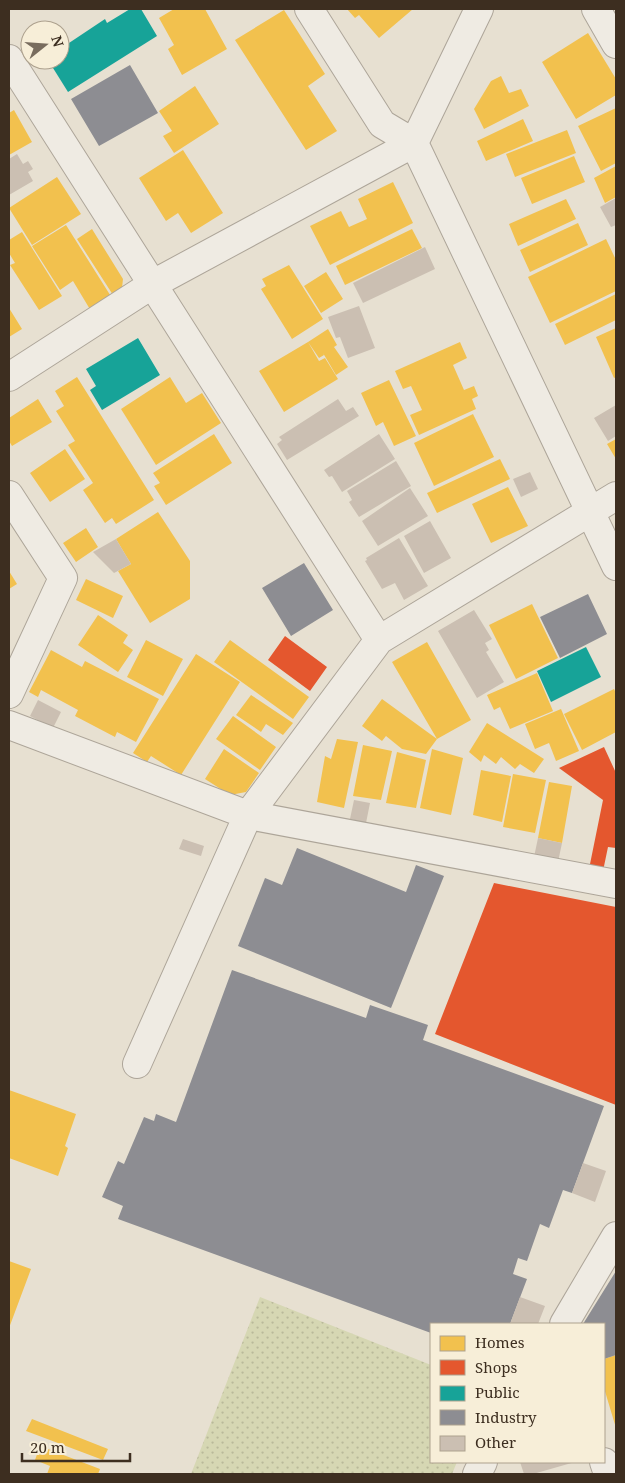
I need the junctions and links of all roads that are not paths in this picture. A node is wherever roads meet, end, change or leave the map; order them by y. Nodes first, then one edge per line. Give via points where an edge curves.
1 (310, 9) edge
2 (478, 9) edge
3 (596, 9) edge
4 (616, 44) edge
5 (9, 59) edge
6 (414, 143) junction
7 (153, 284) junction
8 (9, 377) edge
9 (9, 495) edge
10 (616, 496) edge
11 (590, 511) junction
12 (616, 566) edge
13 (379, 640) junction
14 (9, 694) edge
15 (9, 725) edge
16 (248, 815) junction
17 (616, 884) edge
18 (137, 1064) dead end
19 (616, 1236) edge
20 (565, 1323) edge

1 - 6 street via 382,124
2 - 6 street
3 - 4 street
5 - 7 street
6 - 7 street
6 - 11 street
7 - 8 street
7 - 13 street
9 - 14 street via 63,578
10 - 11 street
11 - 12 street
11 - 13 street
13 - 16 street
15 - 16 street
16 - 17 street
16 - 18 street
19 - 20 street

